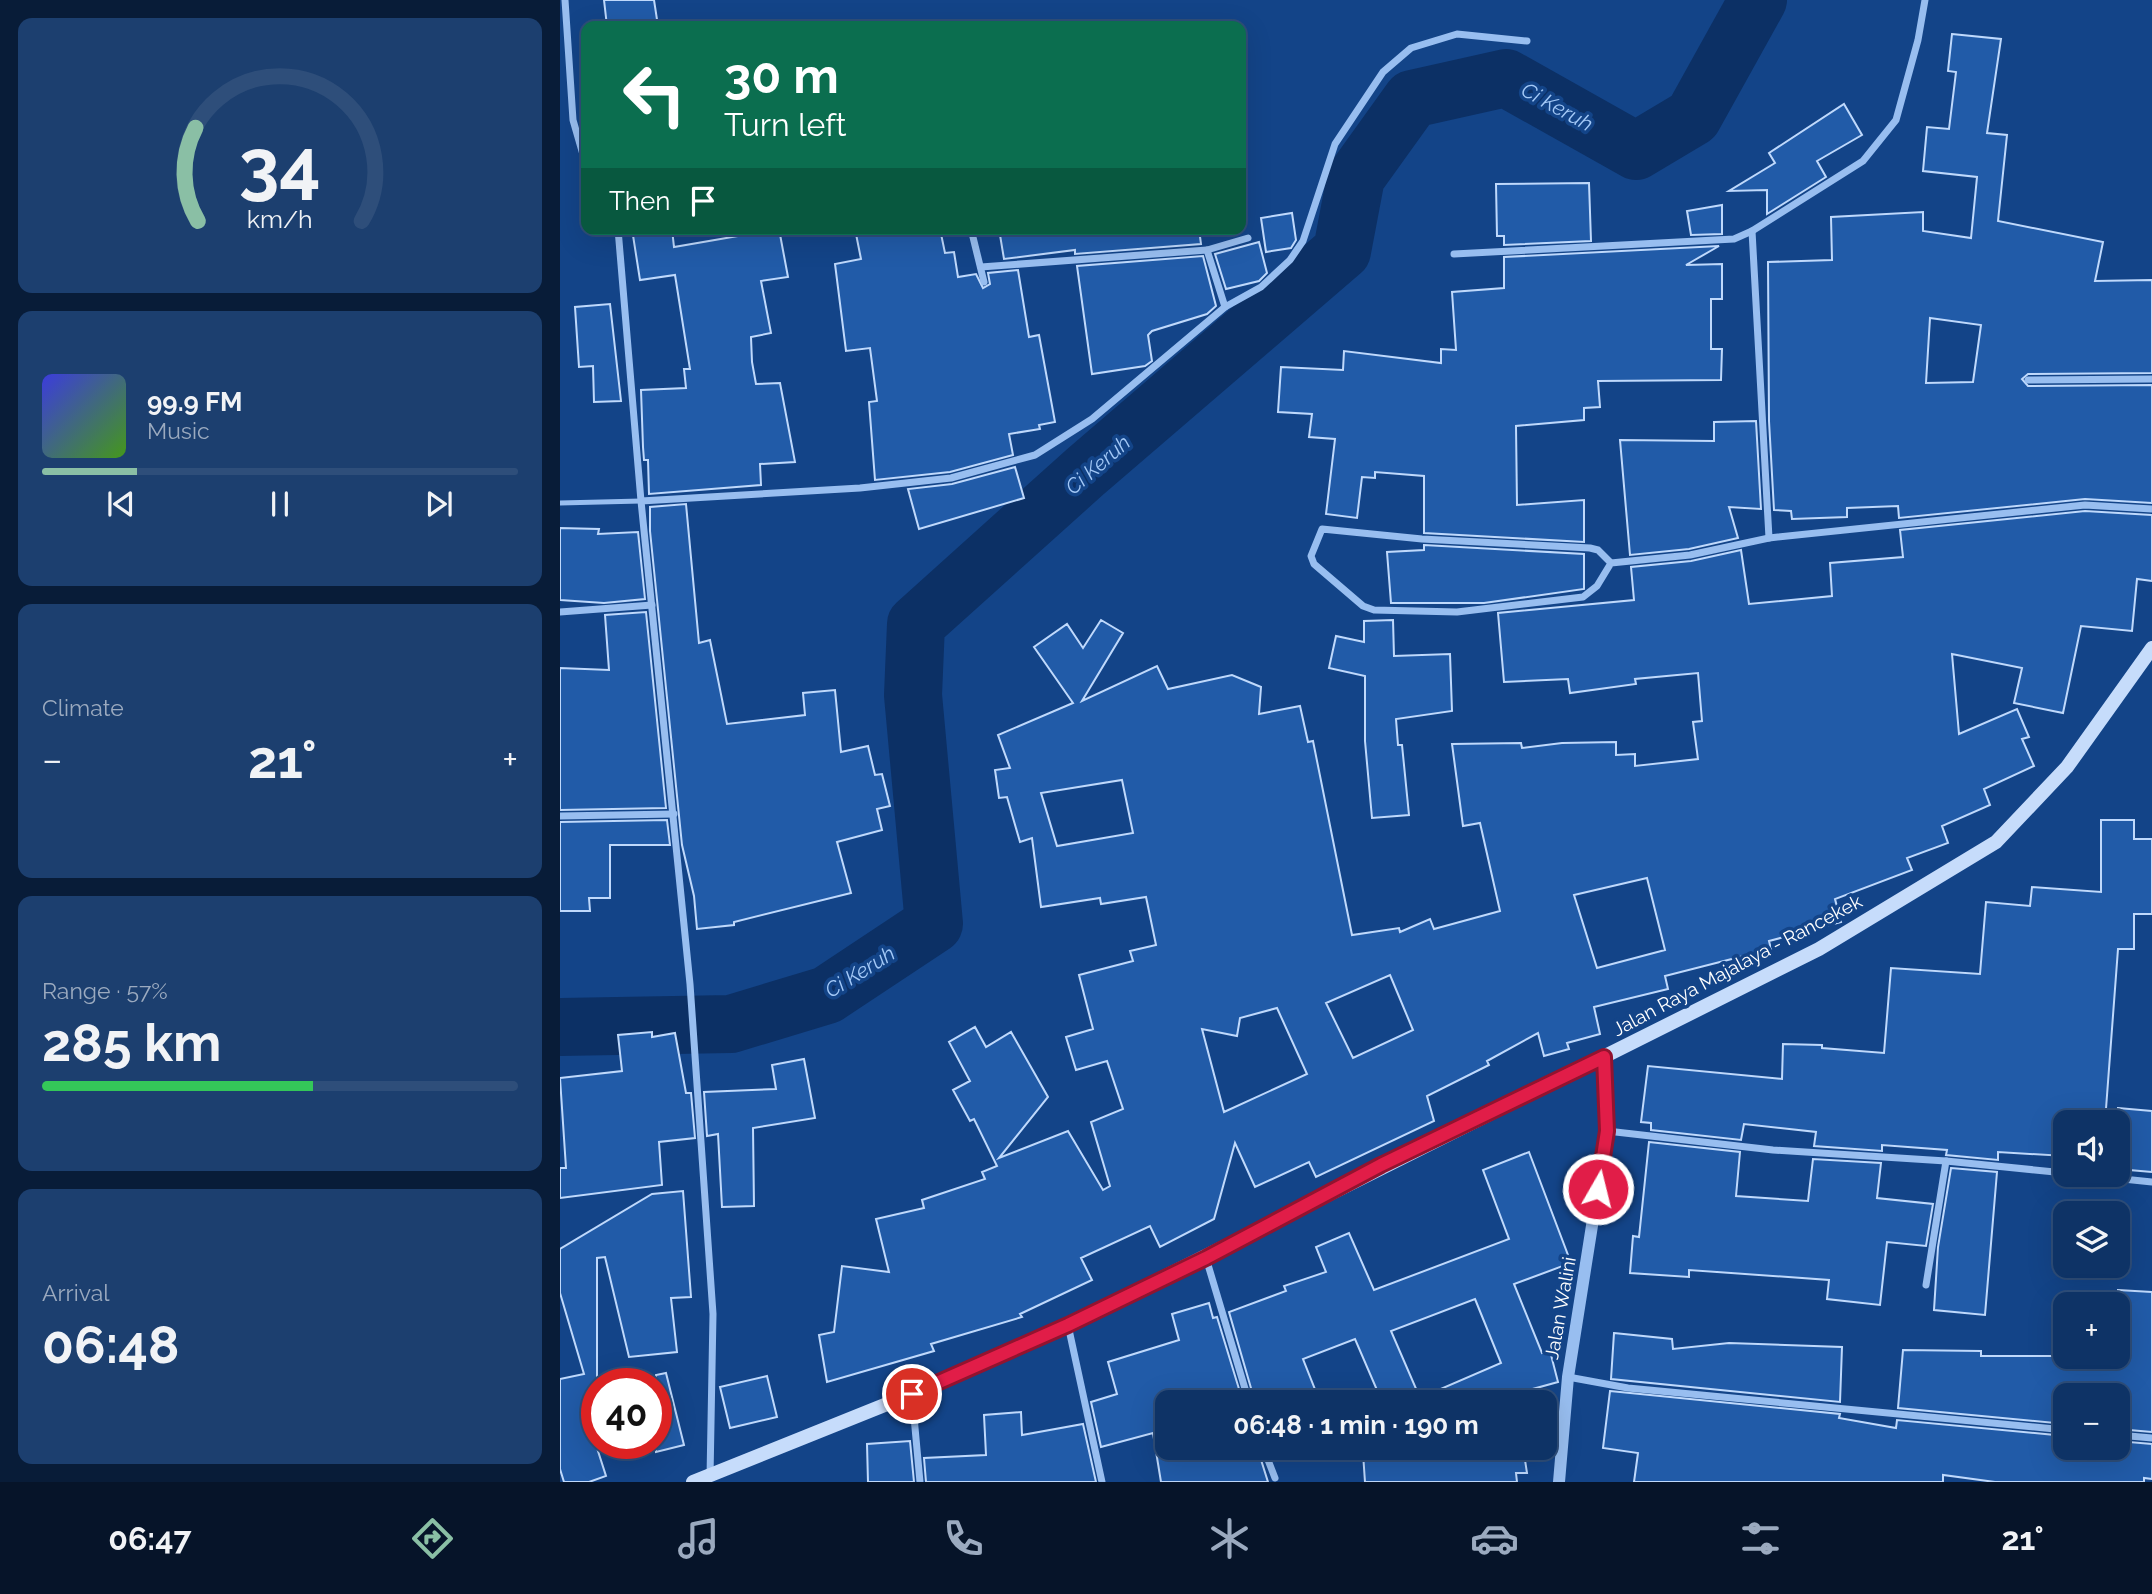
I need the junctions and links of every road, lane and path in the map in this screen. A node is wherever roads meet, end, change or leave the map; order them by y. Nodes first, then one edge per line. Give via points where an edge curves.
1 (565, 0) edge
2 (1925, 0) edge
3 (1527, 41) dead end
4 (581, 148) edge
5 (1752, 231) junction
6 (619, 235) edge
7 (973, 235) edge
8 (1248, 238) dead end
9 (1207, 250) junction
10 (1454, 254) dead end
11 (981, 267) junction
12 (984, 282) dead end
13 (1225, 307) junction
14 (2152, 379) edge
15 (2028, 380) dead end
16 (642, 501) junction
17 (560, 503) edge
18 (2152, 509) edge
19 (1769, 538) junction
20 (1611, 563) junction
21 (652, 605) junction
22 (560, 612) edge
23 (2152, 648) edge
24 (674, 814) junction
25 (560, 816) edge
26 (1604, 1057) junction
27 (1607, 1131) junction
28 (1946, 1161) junction
29 (2053, 1172) edge
30 (2130, 1180) edge
31 (2152, 1182) edge
32 (1206, 1258) junction
33 (1926, 1285) dead end
34 (1068, 1325) junction
35 (1568, 1377) junction
36 (1246, 1390) edge
37 (912, 1394) junction
38 (2053, 1429) edge
39 (2130, 1436) edge
40 (2152, 1438) edge
41 (1268, 1460) edge
42 (710, 1478) edge
43 (1275, 1478) dead end
44 (693, 1482) edge
45 (920, 1482) edge
46 (1102, 1482) edge
47 (1559, 1482) edge

1 - 4 street via 573,120
2 - 5 street via 1896,120 1863,161
3 - 13 street via 1457,34 1412,48 1384,72 1335,144 1303,241 1261,287
5 - 10 street via 1734,239
5 - 19 street
6 - 16 street
7 - 11 street
8 - 9 street
9 - 11 street
9 - 13 street
11 - 12 street
13 - 16 street via 1091,419 1035,455 951,478
14 - 15 street
16 - 17 lane
16 - 21 street
18 - 19 street via 2085,505
19 - 20 street via 1690,555
20 - 20 street via 1590,548 1422,539 1322,528 1311,556 1314,564 1363,606 1457,612 1583,597 1597,586
21 - 22 street
21 - 24 street
23 - 26 main road, Jalan Raya Majalaya - Rancekek via 2067,767 1996,842 1819,948
24 - 25 street
24 - 42 street via 713,1314
26 - 27 street, Jalan Walini
26 - 32 main road, Jalan Raya Majalaya - Rancekek via 1381,1165
27 - 28 street via 1773,1150
27 - 35 street, Jalan Walini
28 - 29 street
28 - 33 street
30 - 31 street
32 - 34 main road, Jalan Raya Majalaya - Rancekek
32 - 36 street
34 - 37 main road, Jalan Raya Majalaya - Rancekek
34 - 46 street
35 - 38 street via 1628,1388
35 - 47 street, Jalan Walini
37 - 42 main road, Jalan Raya Majalaya - Rancekek
37 - 45 street
39 - 40 street
41 - 43 street
42 - 44 main road, Jalan Raya Majalaya - Rancekek

